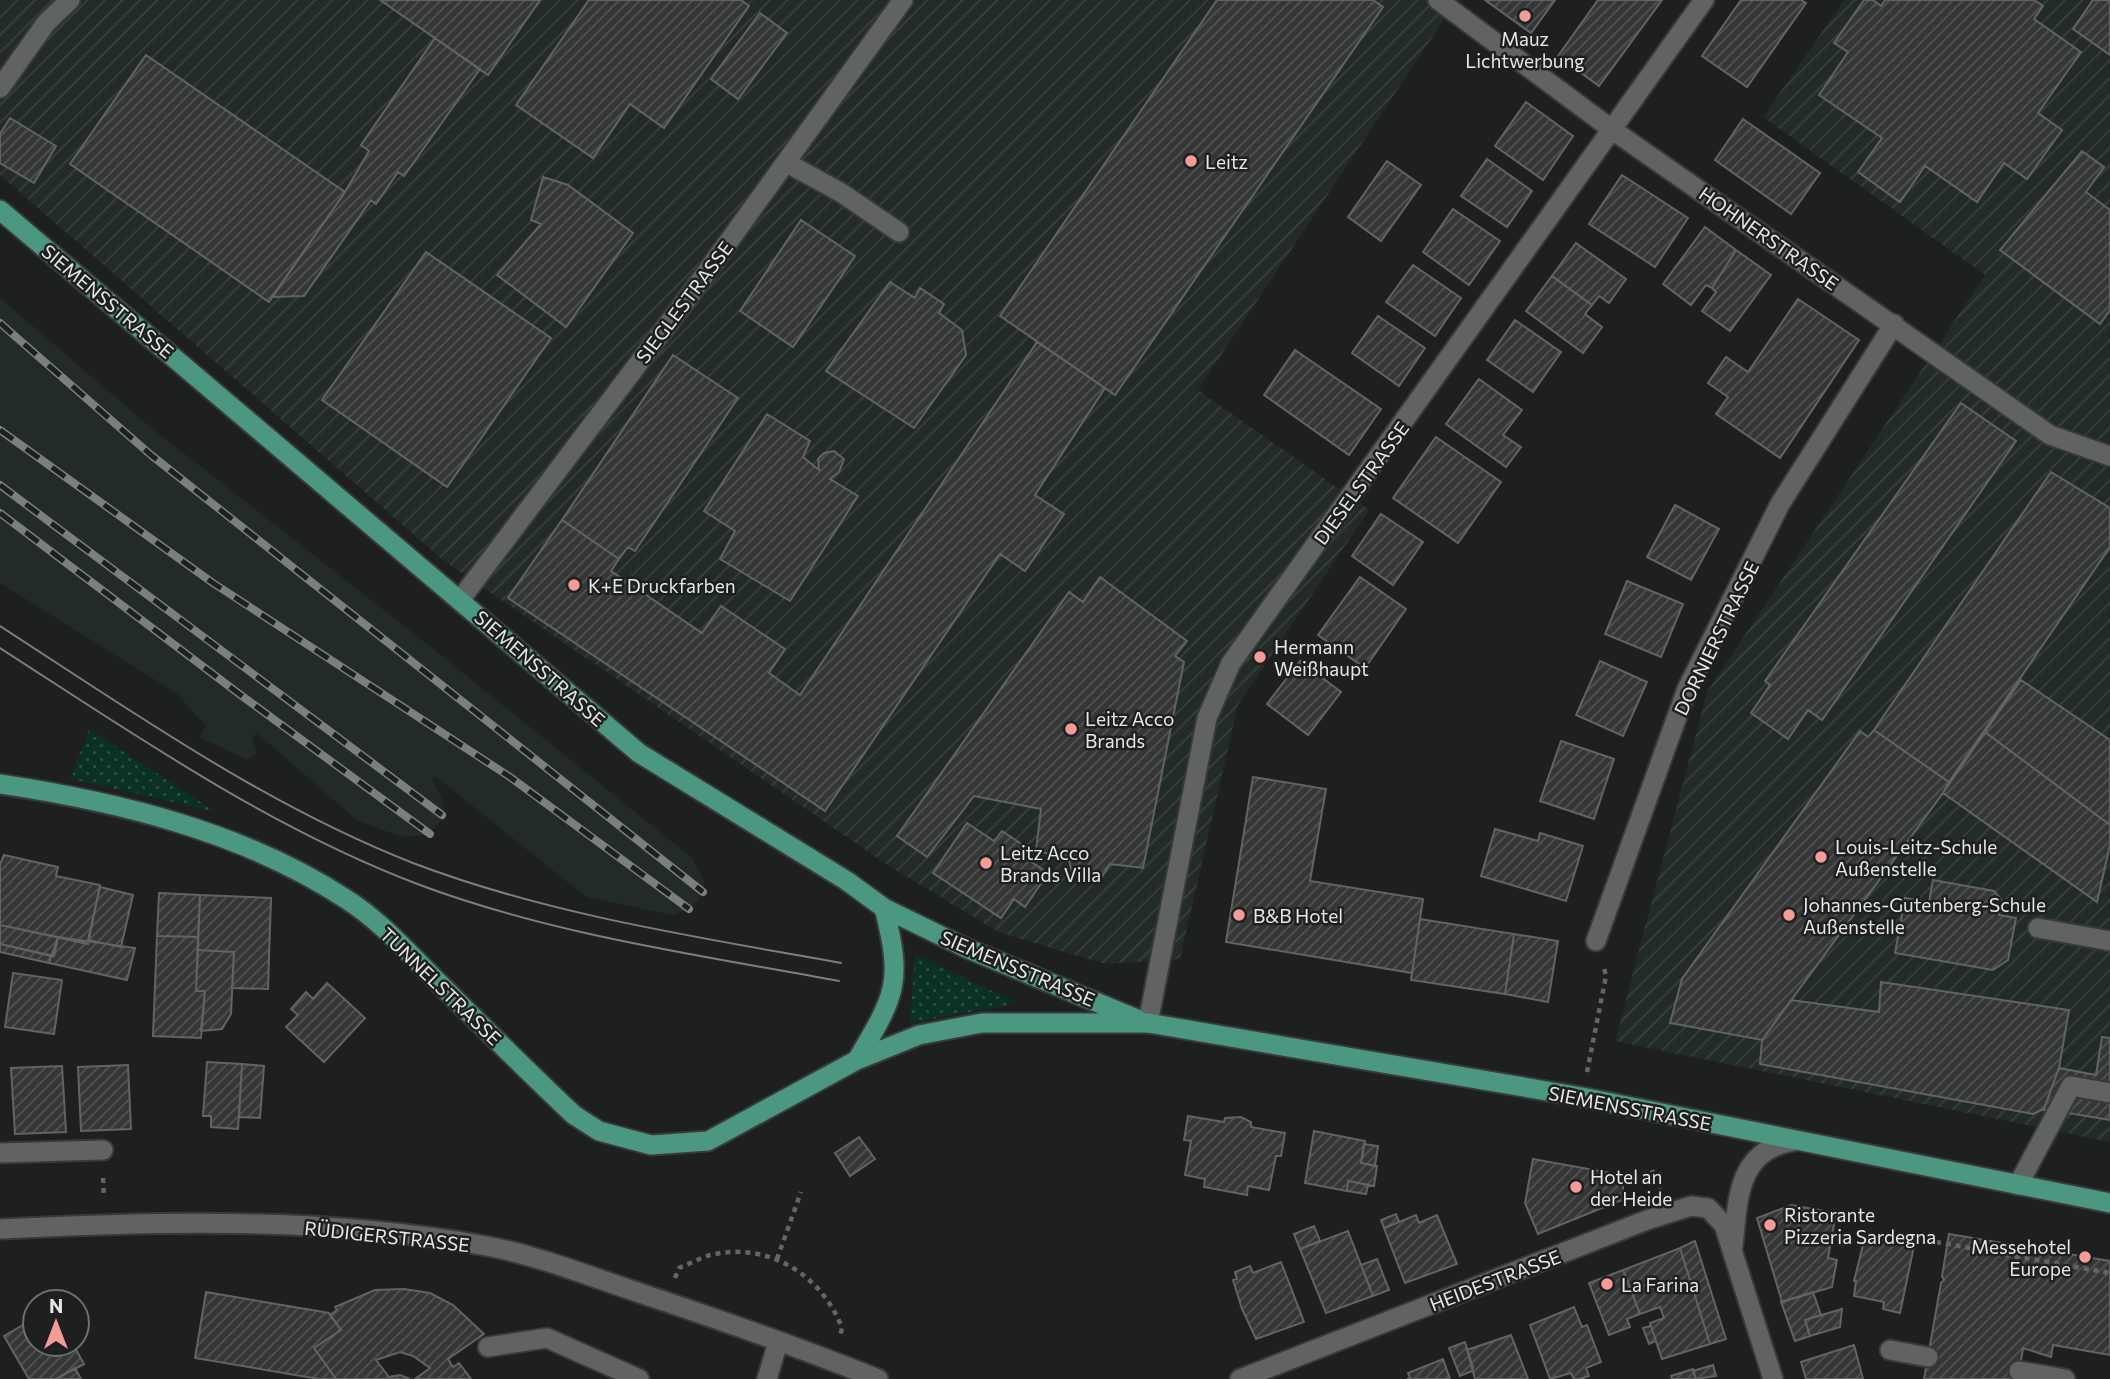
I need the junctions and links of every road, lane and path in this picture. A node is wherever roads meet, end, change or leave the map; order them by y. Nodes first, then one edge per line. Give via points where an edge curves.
1 (70, 0) edge
2 (903, 0) edge
3 (1438, 0) edge
4 (1704, 0) edge
5 (0, 89) edge
6 (1614, 131) junction
7 (787, 163) junction
8 (0, 210) edge
9 (899, 232) dead end
10 (1894, 324) junction
11 (2110, 456) edge
12 (460, 600) junction
13 (0, 784) edge
14 (884, 908) junction
15 (2038, 928) dead end
16 (1596, 941) joint
17 (2110, 941) edge
18 (1148, 1023) junction
19 (858, 1060) junction
20 (2110, 1093) edge
21 (1582, 1097) junction
22 (1794, 1140) junction
23 (103, 1150) joint
24 (0, 1153) edge
25 (2018, 1185) junction
26 (801, 1192) dead end
27 (2110, 1203) edge
28 (104, 1224) junction
29 (0, 1230) edge
30 (1936, 1242) dead end
31 (1733, 1246) junction
32 (777, 1259) junction
33 (2110, 1273) edge
34 (665, 1301) junction
35 (838, 1318) dead end
36 (778, 1342) junction
37 (488, 1347) dead end
38 (1889, 1350) dead end
39 (1928, 1357) dead end
40 (2019, 1371) dead end
41 (639, 1379) edge
42 (768, 1379) edge
43 (878, 1379) edge
44 (1240, 1379) edge
45 (1773, 1379) edge
46 (2065, 1379) edge

1 - 5 street via 47,23
2 - 7 street, SIEGLESTRASSE
3 - 6 street, HOHNERSTRASSE
4 - 6 street, DIESELSTRASSE
6 - 10 street, HOHNERSTRASSE
6 - 18 street, DIESELSTRASSE via 1231,663 1207,718
7 - 9 street
7 - 12 street, SIEGLESTRASSE
8 - 12 main road, SIEMENSSTRASSE
10 - 11 street, HOHNERSTRASSE via 2050,435
10 - 16 street, DORNIERSTRASSE via 1780,504 1687,689
12 - 14 main road, SIEMENSSTRASSE via 639,753
13 - 19 main road, TUNNELSTRASSE via 108,803 183,823 316,881 348,900 397,941 575,1115 614,1137 651,1145 708,1141
14 - 18 main road, SIEMENSSTRASSE via 966,948
14 - 19 main road via 896,954 895,986
15 - 17 street
16 - 21 path via 1606,976
18 - 19 main road, SIEMENSSTRASSE via 982,1023 919,1035
18 - 21 main road, SIEMENSSTRASSE
20 - 25 street via 2071,1086
21 - 22 main road, SIEMENSSTRASSE
22 - 25 main road, SIEMENSSTRASSE
22 - 31 street via 1773,1144 1745,1173
23 - 24 street
23 - 28 path
25 - 27 main road, SIEMENSSTRASSE
26 - 32 path
28 - 29 street, RÜDIGERSTRASSE
28 - 34 street, RÜDIGERSTRASSE via 226,1224 428,1237 490,1247
30 - 33 path
31 - 44 street, HEIDESTRASSE via 1724,1224 1708,1208 1691,1206
31 - 45 street
32 - 34 path via 748,1252 710,1255 680,1268
32 - 35 path via 808,1277
34 - 36 street, RÜDIGERSTRASSE
36 - 42 street
36 - 43 street, RÜDIGERSTRASSE
37 - 41 street via 547,1338
38 - 39 street
40 - 46 street

